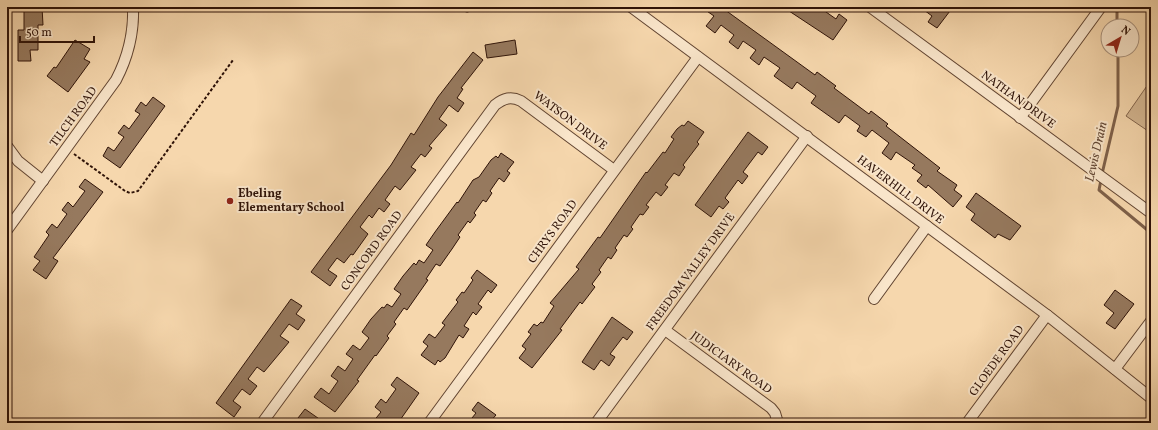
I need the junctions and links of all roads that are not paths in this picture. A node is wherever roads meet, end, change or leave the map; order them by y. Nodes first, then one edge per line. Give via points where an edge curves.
1 (133, 7) edge
2 (631, 7) edge
3 (870, 7) edge
4 (1101, 7) edge
5 (698, 57) junction
6 (507, 98) joint
7 (1020, 118) junction
8 (806, 136) junction
9 (7, 146) edge
10 (614, 170) junction
11 (43, 181) junction
12 (1151, 213) edge
13 (927, 226) junction
14 (7, 230) edge
15 (874, 299) dead end
16 (1047, 314) junction
17 (1151, 321) edge
18 (665, 330) junction
19 (1115, 369) junction
20 (1151, 398) edge
21 (778, 422) edge
22 (262, 423) edge
23 (429, 423) edge
24 (596, 423) edge
25 (967, 423) edge

1 - 11 street, TILCH ROAD via 130,41 121,70 107,94
2 - 5 street, HAVERHILL DRIVE
3 - 7 street, NATHAN DRIVE
4 - 7 street
5 - 8 street, HAVERHILL DRIVE
5 - 10 street, CHRYS ROAD
6 - 10 street, WATSON DRIVE via 521,101
6 - 22 street, CONCORD ROAD via 495,105
7 - 12 street, NATHAN DRIVE
8 - 13 street, HAVERHILL DRIVE
8 - 18 street, FREEDOM VALLEY DRIVE
9 - 11 street via 18,161
10 - 23 street, CHRYS ROAD
11 - 14 street, TILCH ROAD
13 - 15 street
13 - 16 street, HAVERHILL DRIVE
16 - 19 street, HAVERHILL DRIVE
16 - 25 street, GLOEDE ROAD
17 - 19 street
18 - 21 street, JUDICIARY ROAD via 771,408
18 - 24 street, FREEDOM VALLEY DRIVE
19 - 20 street, HAVERHILL DRIVE

